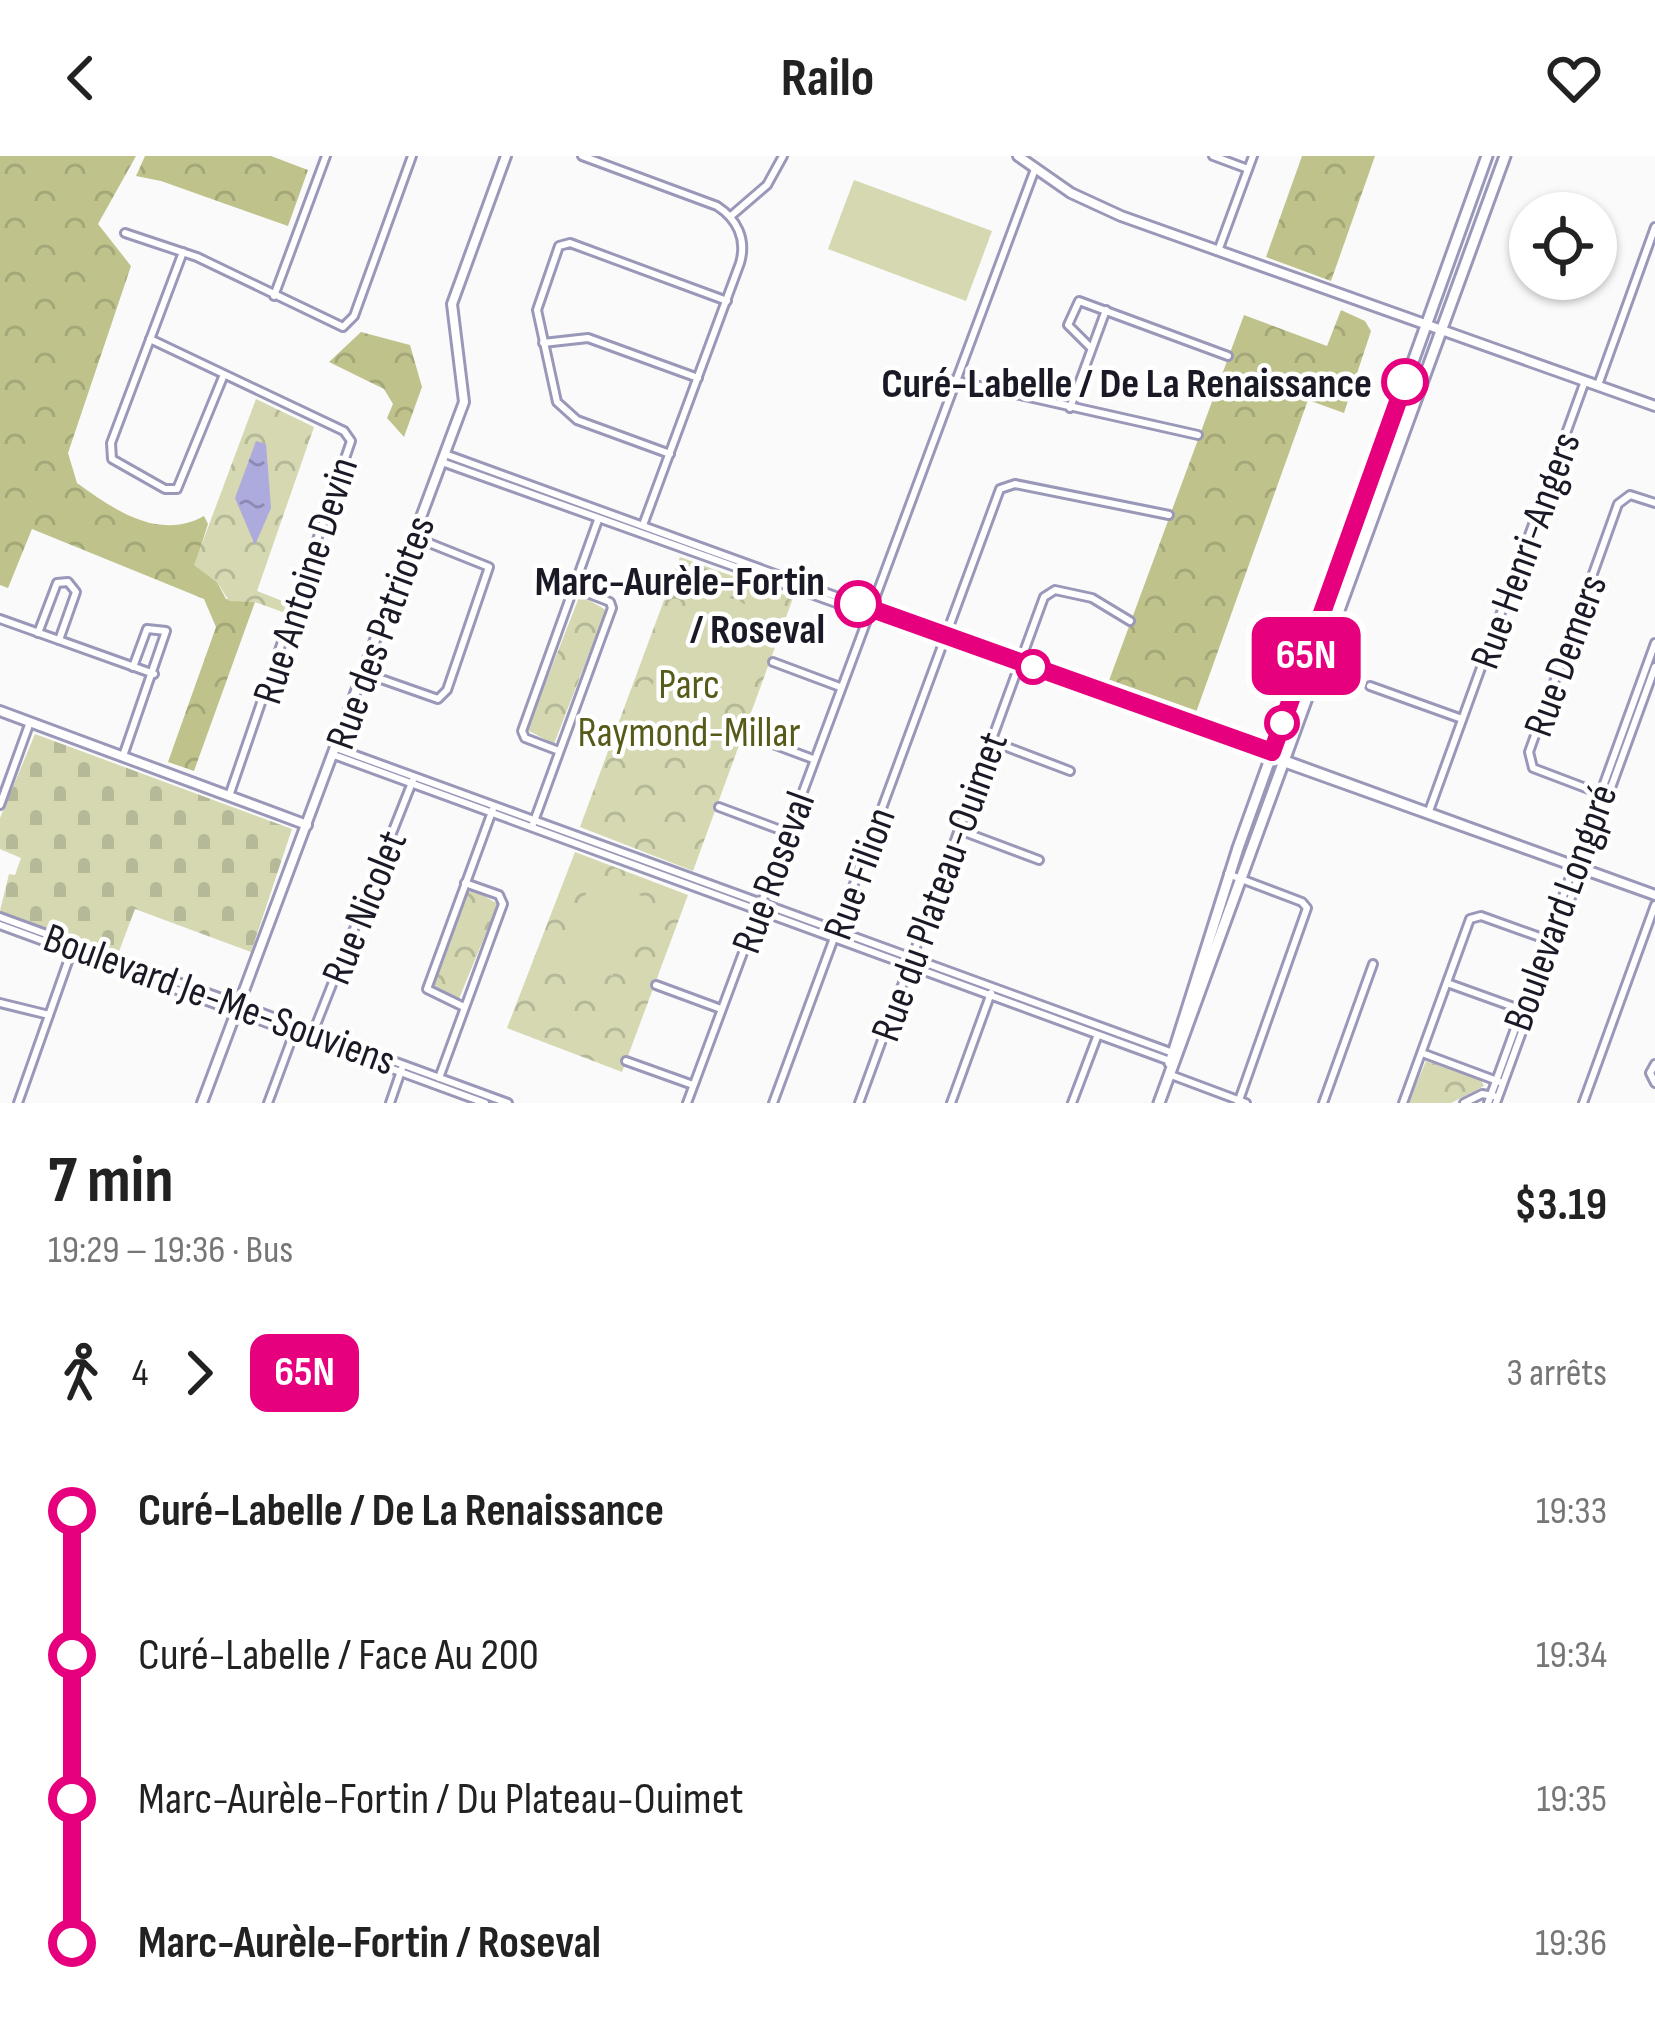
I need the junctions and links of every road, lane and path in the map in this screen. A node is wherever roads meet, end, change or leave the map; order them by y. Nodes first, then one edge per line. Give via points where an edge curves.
1 (326, 156) edge
2 (412, 156) edge
3 (506, 156) edge
4 (582, 156) edge
5 (782, 156) edge
6 (1018, 156) edge
7 (1213, 156) edge
8 (1253, 156) edge
9 (1487, 156) edge
10 (1505, 156) edge
11 (1035, 169) junction
12 (1248, 169) junction
13 (731, 217) junction
14 (1655, 227) edge
15 (124, 233) dead end
16 (1218, 251) junction
17 (183, 252) junction
18 (274, 296) junction
19 (727, 301) junction
20 (1106, 310) junction
21 (1425, 326) junction
22 (1442, 332) junction
23 (150, 339) junction
24 (543, 343) junction
25 (1091, 348) junction
26 (1228, 356) dead end
27 (224, 376) junction
28 (698, 378) junction
29 (953, 380) junction
30 (1586, 381) junction
31 (1598, 385) junction
32 (1655, 406) edge
33 (1070, 409) junction
34 (1198, 435) dead end
35 (670, 454) junction
36 (443, 458) junction
37 (1655, 503) edge
38 (600, 515) junction
39 (1169, 515) dead end
40 (641, 530) junction
41 (414, 537) junction
42 (574, 588) junction
43 (868, 612) junction
44 (0, 619) edge
45 (1130, 621) dead end
46 (38, 633) junction
47 (944, 639) junction
48 (58, 640) junction
49 (1655, 643) edge
50 (773, 662) dead end
51 (1019, 666) junction
52 (133, 667) junction
53 (1655, 667) edge
54 (364, 673) junction
55 (154, 674) junction
56 (1370, 686) dead end
57 (840, 687) junction
58 (0, 711) edge
59 (1462, 719) junction
60 (30, 722) junction
61 (746, 734) dead end
62 (991, 741) junction
63 (335, 752) junction
64 (560, 752) junction
65 (124, 756) junction
66 (1270, 756) junction
67 (813, 759) junction
68 (1287, 762) junction
69 (1070, 771) dead end
70 (413, 780) junction
71 (1605, 795) junction
72 (229, 796) junction
73 (0, 805) edge
74 (719, 808) dead end
75 (493, 809) junction
76 (1428, 814) junction
77 (533, 824) junction
78 (307, 825) junction
79 (959, 830) junction
80 (786, 832) junction
81 (1039, 860) dead end
82 (1578, 868) junction
83 (1228, 874) junction
84 (1244, 880) junction
85 (466, 883) junction
86 (1655, 898) edge
87 (759, 907) junction
88 (0, 921) edge
89 (835, 935) junction
90 (1551, 941) junction
91 (73, 948) junction
92 (910, 963) junction
93 (1373, 964) dead end
94 (1447, 983) junction
95 (656, 985) dead end
96 (992, 993) junction
97 (0, 1003) edge
98 (237, 1007) junction
99 (464, 1007) junction
100 (721, 1009) junction
101 (1525, 1011) junction
102 (49, 1016) junction
103 (295, 1029) junction
104 (1099, 1031) junction
105 (311, 1035) junction
106 (1421, 1053) junction
107 (1174, 1058) junction
108 (626, 1060) dead end
109 (1655, 1064) edge
110 (402, 1068) junction
111 (1169, 1074) junction
112 (438, 1081) junction
113 (1500, 1082) junction
114 (1655, 1083) edge
115 (693, 1085) junction
116 (481, 1100) edge
117 (1493, 1100) edge
118 (1241, 1102) edge
119 (17, 1103) edge
120 (202, 1103) edge
121 (268, 1103) edge
122 (390, 1103) edge
123 (508, 1103) edge
124 (687, 1103) edge
125 (773, 1103) edge
126 (859, 1103) edge
127 (951, 1103) edge
128 (1072, 1103) edge
129 (1159, 1103) edge
130 (1323, 1103) edge
131 (1403, 1103) edge
132 (1464, 1103) edge
133 (1583, 1103) edge

1 - 18 street
2 - 18 street via 350,322 335,326
3 - 36 street, Rue des Patriotes via 453,300 466,391
4 - 13 street
5 - 13 street via 767,185
6 - 11 street
7 - 12 street
8 - 12 street
9 - 21 main road
10 - 22 main road
11 - 16 street via 1108,211
11 - 29 street, Rue Roseval
12 - 16 street
13 - 19 street via 743,250
14 - 31 street
15 - 17 street
16 - 21 street
17 - 18 street
17 - 23 street
19 - 24 street via 563,242 538,307
19 - 28 street
20 - 25 street
20 - 25 street via 1079,301 1069,320
20 - 26 street
21 - 22 street
21 - 66 main road
22 - 30 street
22 - 68 main road
23 - 27 street, Rue Antoine Devin
23 - 27 street via 110,452 162,488 183,482
24 - 28 street via 589,338
24 - 35 street via 566,413
25 - 33 street
27 - 72 street, Rue Antoine Devin via 344,431 351,443
28 - 35 street
29 - 33 street
29 - 43 street, Rue Roseval
30 - 31 street
30 - 59 street, Rue Henri-Angers
31 - 32 street
33 - 34 street
35 - 40 street
36 - 38 street
36 - 41 street, Rue des Patriotes
37 - 71 street, Rue Demers via 1630,495 1620,501 1528,755 1533,768
38 - 40 street
38 - 42 street
39 - 47 street, Rue Filion via 1004,485
40 - 43 street
41 - 54 street, Rue des Patriotes
41 - 54 street via 489,569 455,667 438,699
42 - 64 street via 613,606
42 - 64 street via 521,731
43 - 47 street
43 - 57 street, Rue Roseval
44 - 46 street
45 - 51 street, Rue du Plateau-Ouimet via 1092,598 1051,592
46 - 48 street
46 - 48 street via 57,583 68,581 76,592
47 - 51 street
47 - 89 street, Rue Filion
48 - 52 street
49 - 71 street, Boulevard Longpré
50 - 57 street
51 - 62 street, Rue du Plateau-Ouimet
51 - 66 street
52 - 55 street
52 - 55 street via 147,629 162,628 167,638
53 - 71 street, Boulevard Longpré
54 - 63 street, Rue des Patriotes
55 - 65 street
56 - 59 street, Rue Henri-Angers
57 - 67 street, Rue Roseval
58 - 60 street
59 - 76 street, Rue Henri-Angers
60 - 65 street
60 - 73 street
61 - 67 street
62 - 69 street
62 - 79 street, Rue du Plateau-Ouimet
63 - 70 street
63 - 78 street, Rue des Patriotes
64 - 77 street
65 - 72 street
66 - 68 street
66 - 83 main road
67 - 80 street, Rue Roseval
68 - 76 street
68 - 84 main road
70 - 75 street
70 - 105 street, Rue Nicolet
71 - 82 street, Boulevard Longpré
72 - 78 street
74 - 80 street
75 - 77 street
75 - 85 street
76 - 82 street
77 - 87 street
78 - 98 street, Rue des Patriotes
79 - 81 street
79 - 92 street, Rue du Plateau-Ouimet
80 - 87 street, Rue Roseval
82 - 86 street
82 - 90 street, Boulevard Longpré
83 - 84 street
83 - 107 main road
84 - 107 main road
84 - 118 street via 1307,908
85 - 99 street via 502,904
85 - 99 street via 427,989
86 - 133 street
87 - 89 street
87 - 100 street, Rue Roseval
88 - 91 street, Boulevard Je-Me-Souviens
89 - 92 street
89 - 125 street, Rue Filion
90 - 94 street via 1474,915
90 - 101 street, Boulevard Longpré
91 - 98 street, Boulevard Je-Me-Souviens
91 - 102 street
92 - 96 street
92 - 126 street, Rue du Plateau-Ouimet
93 - 130 street
94 - 101 street
94 - 106 street
95 - 100 street
96 - 104 street
96 - 127 street
97 - 102 street
98 - 103 street, Boulevard Je-Me-Souviens
98 - 120 street, Rue des Patriotes
99 - 112 street
100 - 115 street, Rue Roseval
101 - 113 street, Boulevard Longpré
102 - 119 street
103 - 105 street, Boulevard Je-Me-Souviens
103 - 121 street, Rue Nicolet
104 - 107 street
104 - 128 street
105 - 110 street, Boulevard Je-Me-Souviens
106 - 113 street
106 - 131 street
107 - 111 main road
108 - 115 street
109 - 114 street
110 - 112 street, Boulevard Je-Me-Souviens
110 - 122 street
111 - 118 street
111 - 129 main road
112 - 116 street, Boulevard Je-Me-Souviens
113 - 117 street, Boulevard Longpré
115 - 124 street, Rue Roseval
116 - 123 street, Boulevard Je-Me-Souviens
117 - 132 street

